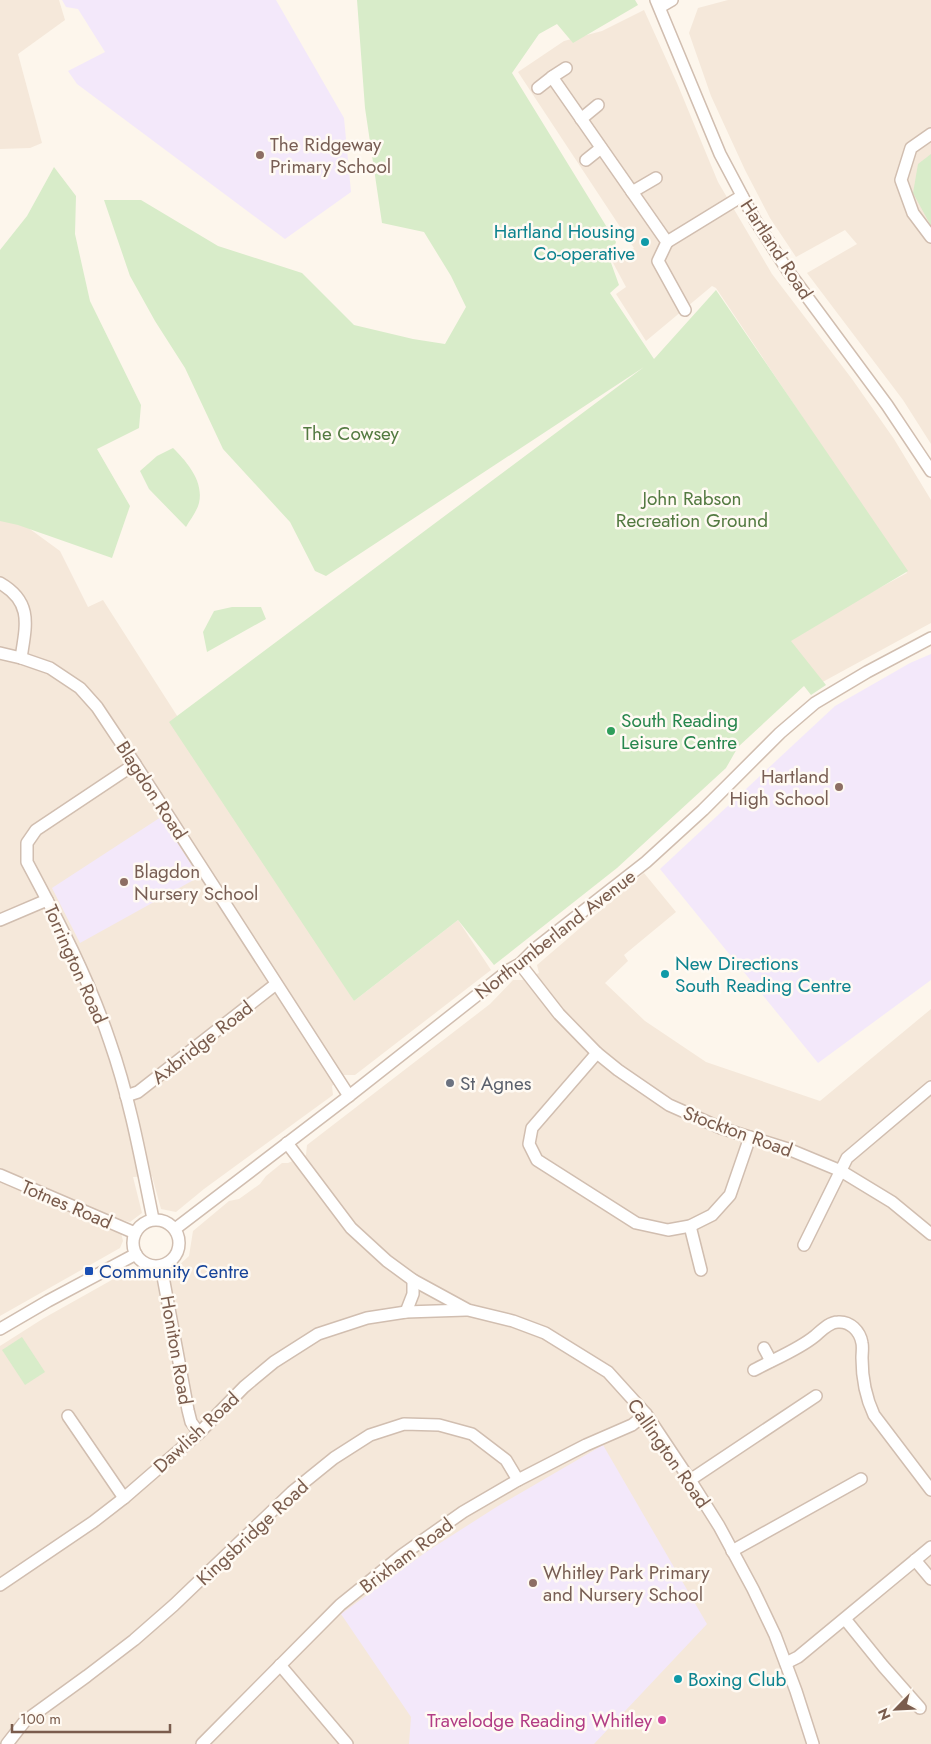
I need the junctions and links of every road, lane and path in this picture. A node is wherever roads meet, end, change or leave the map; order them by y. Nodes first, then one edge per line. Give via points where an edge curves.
1 (672, 0) edge
2 (658, 3) edge
3 (566, 68) dead end
4 (552, 77) junction
5 (538, 88) dead end
6 (598, 106) dead end
7 (581, 119) junction
8 (931, 134) edge
9 (602, 148) junction
10 (586, 160) dead end
11 (656, 178) dead end
12 (632, 192) junction
13 (742, 196) junction
14 (931, 236) edge
15 (667, 242) junction
16 (685, 310) dead end
17 (931, 471) edge
18 (0, 582) edge
19 (931, 638) edge
20 (0, 653) edge
21 (22, 658) junction
22 (135, 764) junction
23 (47, 900) junction
24 (0, 920) edge
25 (520, 964) junction
26 (276, 984) junction
27 (597, 1053) junction
28 (931, 1087) edge
29 (126, 1096) junction
30 (349, 1096) junction
31 (750, 1137) junction
32 (287, 1143) junction
33 (841, 1171) junction
34 (0, 1175) edge
35 (153, 1219) junction
36 (690, 1226) junction
37 (175, 1229) junction
38 (135, 1232) junction
39 (931, 1234) edge
40 (804, 1244) dead end
41 (136, 1254) junction
42 (162, 1266) junction
43 (701, 1270) dead end
44 (413, 1280) junction
45 (468, 1310) junction
46 (406, 1312) junction
47 (0, 1328) edge
48 (764, 1348) dead end
49 (771, 1361) junction
50 (754, 1370) dead end
51 (816, 1396) dead end
52 (646, 1414) junction
53 (68, 1416) dead end
54 (199, 1432) junction
55 (861, 1479) dead end
56 (518, 1480) junction
57 (690, 1480) junction
58 (931, 1490) edge
59 (124, 1498) junction
60 (931, 1547) edge
61 (732, 1551) junction
62 (915, 1560) junction
63 (931, 1579) edge
64 (0, 1585) edge
65 (845, 1619) junction
66 (786, 1663) junction
67 (280, 1665) junction
68 (920, 1708) dead end
69 (0, 1742) edge
70 (7, 1744) edge
71 (202, 1744) edge
72 (347, 1744) edge
73 (813, 1744) edge

1 - 2 street
2 - 13 street, Hartland Road via 720,154
3 - 4 street
4 - 5 street
4 - 7 street
6 - 7 street
7 - 9 street
8 - 14 street via 911,148 901,180 913,213
9 - 10 street
9 - 12 street
11 - 12 street
12 - 15 street
13 - 15 street
13 - 17 street, Hartland Road via 788,271 887,405
15 - 16 street via 658,261
18 - 21 street via 12,590 23,604 26,618
19 - 25 street, Northumberland Avenue via 815,703 646,862
20 - 21 street, Blagdon Road
21 - 22 street, Blagdon Road via 50,668 80,688 97,707
22 - 23 street, Torrington Road via 36,830 27,843 27,862
22 - 26 street, Blagdon Road
23 - 24 street
23 - 29 street, Torrington Road via 111,1042
25 - 27 street, Stockton Road via 559,1014
25 - 30 street, Northumberland Avenue
26 - 29 street, Axbridge Road via 138,1092
26 - 30 street, Blagdon Road
27 - 31 street, Stockton Road via 670,1105
27 - 36 street via 532,1128 529,1144 537,1160 636,1223 668,1230
28 - 33 street via 847,1158
29 - 35 street, Torrington Road
30 - 32 street, Northumberland Avenue
31 - 33 street, Stockton Road
31 - 36 street via 730,1195 712,1215
32 - 37 street, Northumberland Avenue
32 - 44 street, Callington Road via 351,1228 387,1262
33 - 39 street, Stockton Road via 892,1202
33 - 40 street
34 - 38 street, Totnes Road
35 - 37 street via 165,1221
35 - 38 street
36 - 43 street
37 - 42 street via 180,1244 178,1251
38 - 41 street
41 - 42 street via 147,1264
41 - 47 street
42 - 54 street, Honiton Road via 188,1410 191,1422
44 - 45 street, Callington Road
44 - 46 street via 413,1294
45 - 46 street, Dawlish Road
45 - 52 street, Callington Road via 545,1333 608,1372
46 - 54 street, Dawlish Road via 367,1318 318,1334 274,1362
48 - 49 street
49 - 50 street
49 - 58 street via 813,1338 826,1326 837,1322 849,1324 862,1342 867,1392 874,1415
51 - 57 street
52 - 56 street, Brixham Road via 632,1425
52 - 57 street, Callington Road
53 - 59 street
54 - 59 street, Dawlish Road
55 - 61 street
56 - 67 street, Brixham Road via 463,1512 402,1555 340,1605
56 - 70 street, Kingsbridge Road via 506,1460 472,1434 438,1425 404,1424 370,1436 334,1458 292,1492 174,1605 126,1646 25,1722
57 - 61 street, Callington Road
59 - 64 street, Dawlish Road
60 - 62 street
61 - 66 street, Callington Road
62 - 63 street
62 - 65 street
65 - 66 street
65 - 68 street
66 - 73 street, Callington Road
67 - 71 street, Brixham Road
67 - 72 street
69 - 70 street

